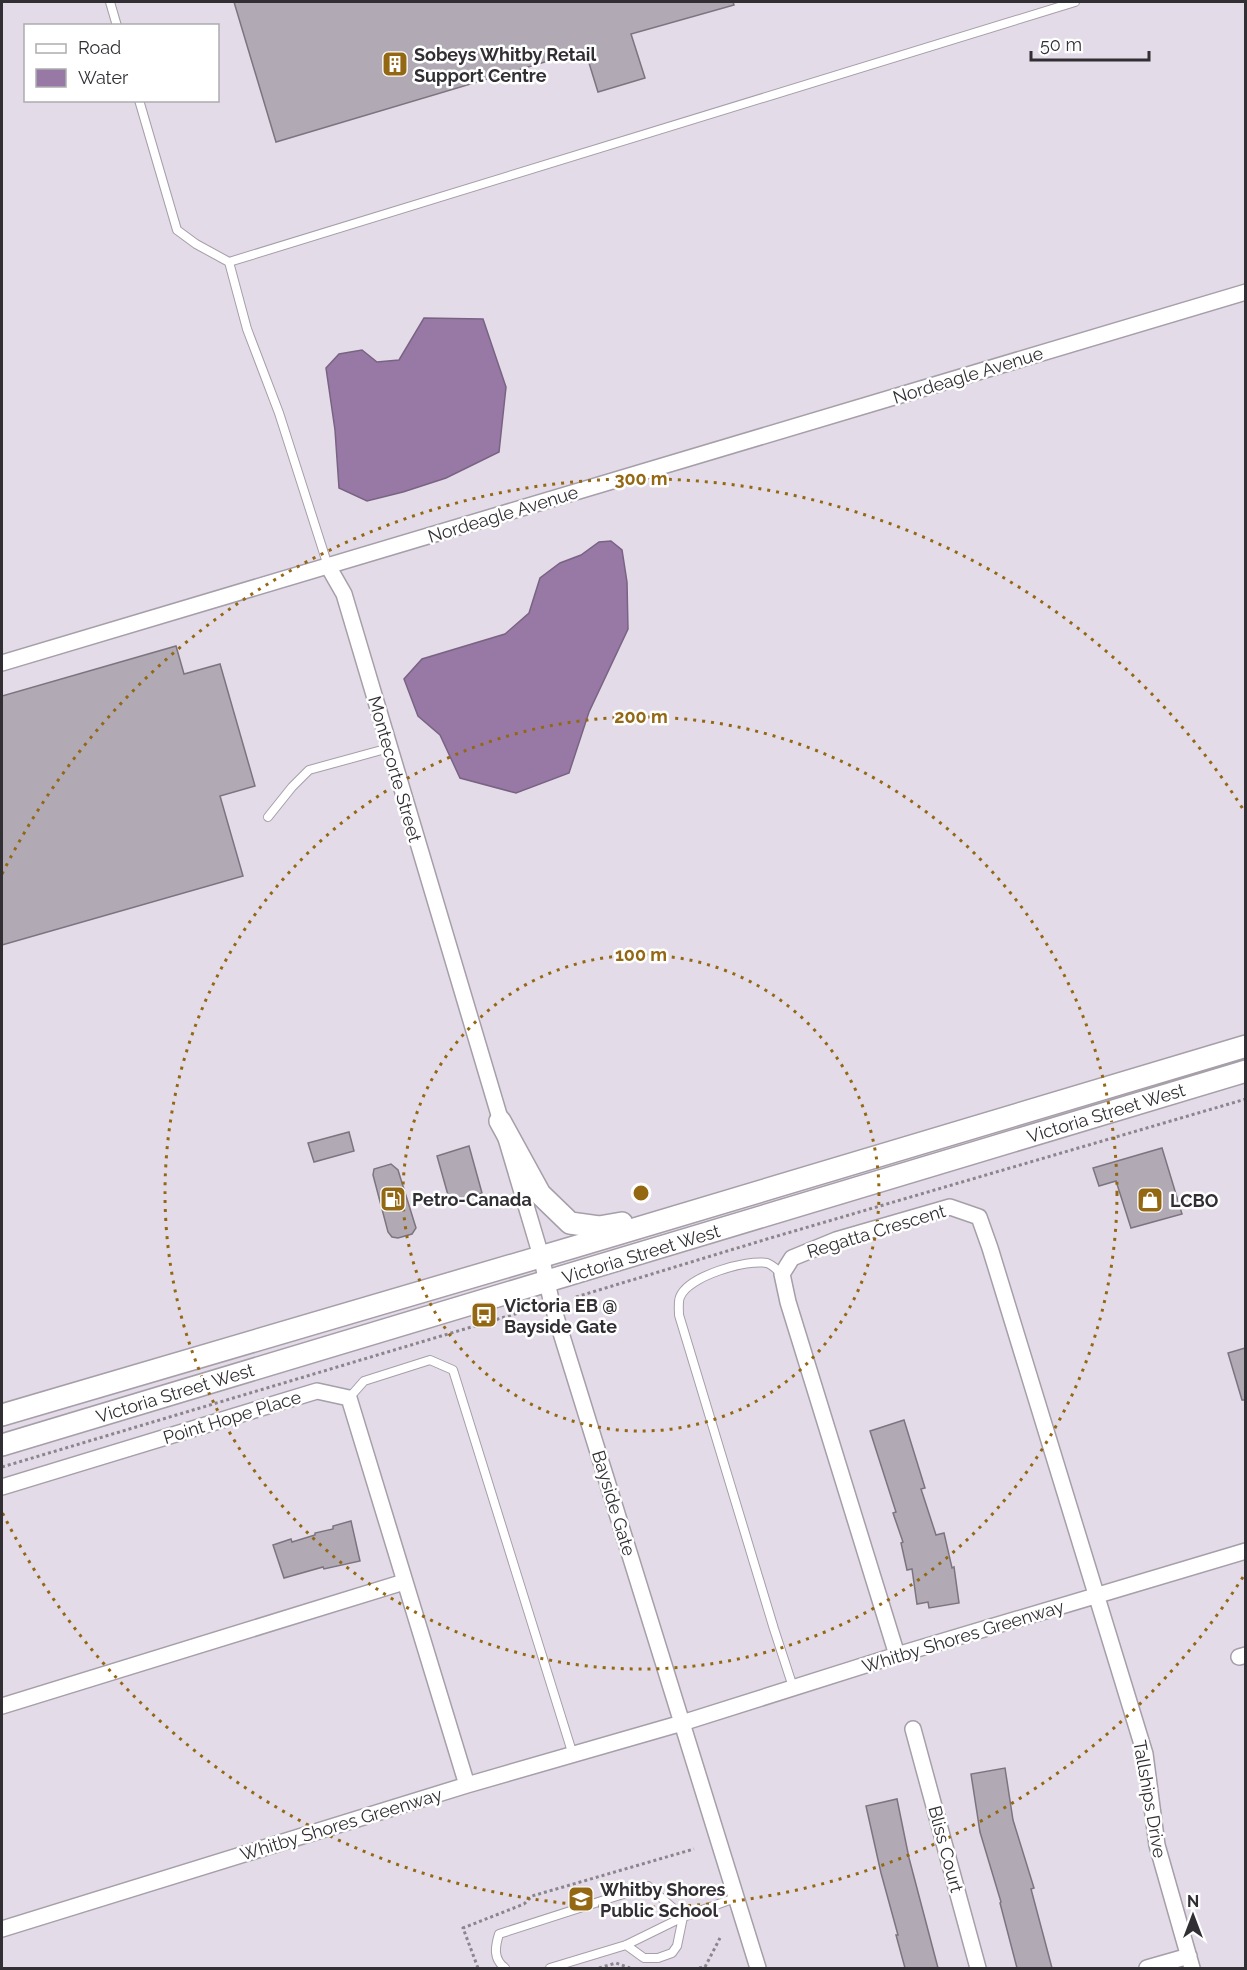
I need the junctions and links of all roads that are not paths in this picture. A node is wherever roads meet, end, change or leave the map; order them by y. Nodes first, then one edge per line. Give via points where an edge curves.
1 (110, 2) edge
2 (1075, 2) edge
3 (116, 24) edge
4 (140, 102) edge
5 (229, 262) junction
6 (1245, 292) edge
7 (328, 566) junction
8 (2, 663) edge
9 (389, 748) junction
10 (268, 818) dead end
11 (1245, 1046) edge
12 (1245, 1071) edge
13 (500, 1121) junction
14 (696, 1210) junction
15 (541, 1256) junction
16 (782, 1274) junction
17 (548, 1282) junction
18 (349, 1398) junction
19 (2, 1414) edge
20 (2, 1445) edge
21 (2, 1487) edge
22 (1245, 1551) edge
23 (404, 1582) junction
24 (1097, 1596) junction
25 (897, 1655) junction
26 (793, 1687) junction
27 (2, 1706) edge
28 (682, 1723) junction
29 (913, 1729) dead end
30 (573, 1756) junction
31 (468, 1785) junction
32 (735, 1898) junction
33 (683, 1917) junction
34 (2, 1929) edge
35 (626, 1945) junction
36 (1191, 1962) edge
37 (505, 1968) edge
38 (550, 1968) edge
39 (758, 1968) edge
40 (978, 1968) edge
41 (1147, 1968) edge

1 - 3 lane
2 - 5 lane
4 - 5 lane via 177,230
5 - 7 lane, Montecorte Street via 247,329 279,413
6 - 7 street, Nordeagle Avenue
7 - 8 street, Nordeagle Avenue
7 - 9 street, Montecorte Street via 344,594
9 - 10 lane via 309,770
9 - 13 street, Montecorte Street
11 - 14 main road, Victoria Street West
12 - 17 main road, Victoria Street West
13 - 14 main road via 540,1194 570,1223 599,1227
13 - 15 street, Montecorte Street
14 - 15 main road, Victoria Street West
15 - 17 street, Montecorte Street
15 - 19 main road, Victoria Street West
16 - 24 street, Regatta Crescent via 792,1258 836,1240 950,1207 979,1217
16 - 25 street
16 - 26 lane via 769,1263 750,1263 708,1274 689,1285 679,1298 679,1315
17 - 20 main road, Victoria Street West
17 - 28 street, Bayside Gate
18 - 21 street, Point Hope Place via 317,1391
18 - 23 street
18 - 30 lane via 364,1381 430,1360 453,1370
22 - 24 street, Whitby Shores Greenway
23 - 27 street
23 - 31 street
24 - 25 street, Whitby Shores Greenway
24 - 36 street, Tallships Drive via 1145,1754 1157,1845
25 - 26 street, Whitby Shores Greenway
26 - 28 street, Whitby Shores Greenway
28 - 30 street, Whitby Shores Greenway
28 - 32 street
29 - 40 street, Bliss Court
30 - 31 street, Whitby Shores Greenway
31 - 34 street, Whitby Shores Greenway
32 - 33 lane
32 - 39 street
33 - 35 lane
33 - 35 lane via 672,1953 644,1958
33 - 37 lane via 648,1886 499,1934 495,1948 498,1963
35 - 38 lane
36 - 41 street

